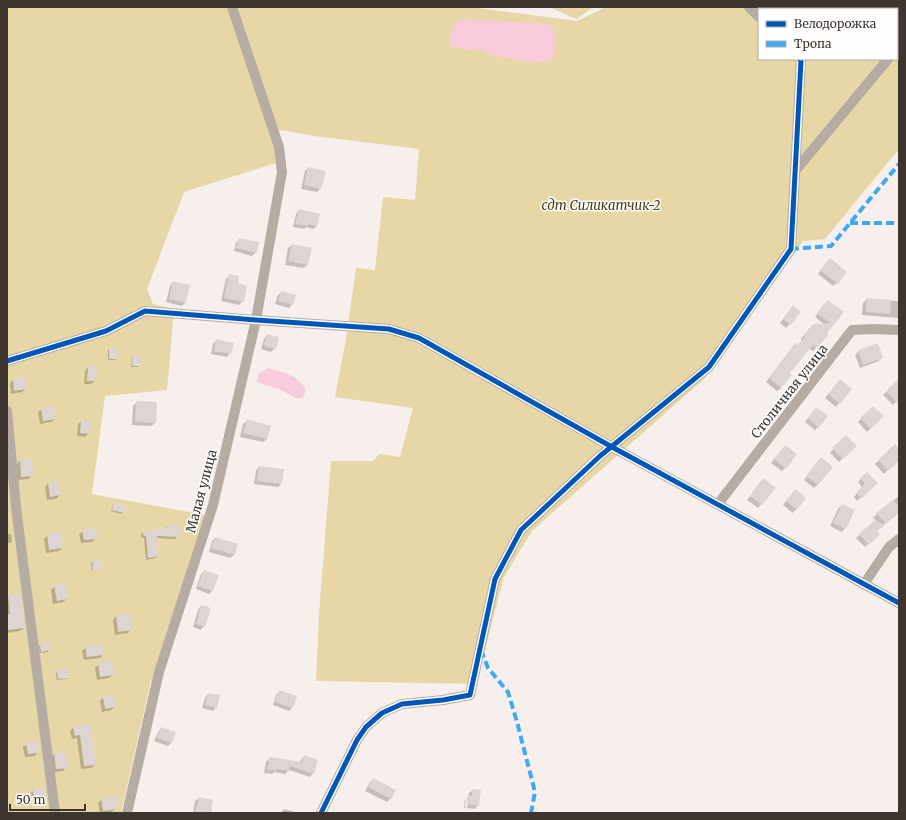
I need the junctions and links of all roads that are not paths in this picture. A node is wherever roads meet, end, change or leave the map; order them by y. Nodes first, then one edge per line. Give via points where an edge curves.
1 (232, 7) edge
2 (749, 7) edge
3 (758, 15) edge
4 (800, 60) edge
5 (887, 60) edge
6 (795, 171) junction
7 (256, 320) junction
8 (899, 330) edge
9 (7, 362) edge
10 (7, 411) edge
11 (612, 447) junction
12 (718, 504) junction
13 (899, 540) edge
14 (864, 584) junction
15 (899, 604) edge
16 (55, 813) edge
17 (127, 813) edge
18 (321, 813) edge

1 - 7 street, Малая улица via 279,147 282,172
2 - 3 street
4 - 6 street
5 - 6 street
6 - 11 street via 791,249 709,367
7 - 9 street via 145,311 106,331
7 - 11 street via 389,329 419,338
7 - 17 street, Малая улица via 213,505 159,672
8 - 12 street, Столичная улица via 852,330
10 - 16 street via 16,507
11 - 12 street
11 - 18 street via 521,530 495,579 470,695 402,704 382,713 357,740
12 - 14 street
13 - 14 street via 890,547
14 - 15 street

